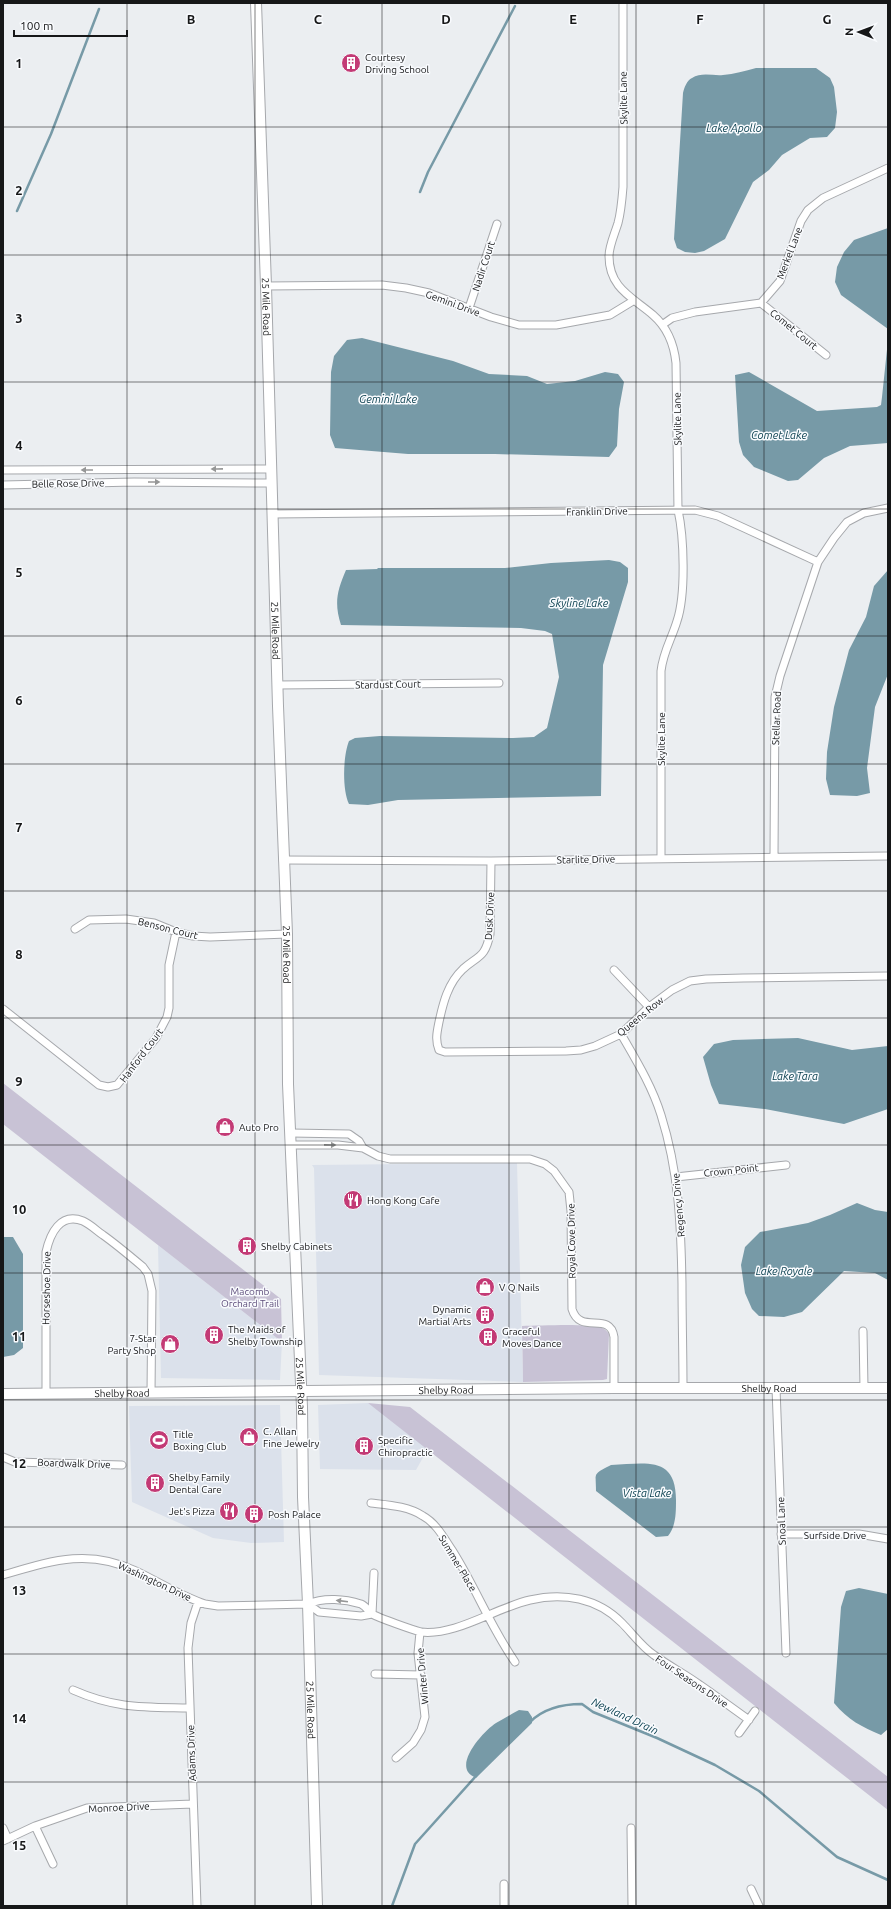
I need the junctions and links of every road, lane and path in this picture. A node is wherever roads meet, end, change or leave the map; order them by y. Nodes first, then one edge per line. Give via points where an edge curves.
1 (256, 3) edge
2 (623, 3) edge
3 (888, 168) edge
4 (497, 224) dead end
5 (266, 286) junction
6 (633, 301) junction
7 (761, 303) junction
8 (469, 308) junction
9 (662, 325) junction
10 (826, 355) dead end
11 (241, 469) junction
12 (270, 469) junction
13 (3, 470) edge
14 (133, 470) junction
15 (134, 482) junction
16 (241, 482) junction
17 (271, 483) junction
18 (3, 485) edge
19 (888, 508) edge
20 (678, 510) junction
21 (272, 514) junction
22 (818, 562) junction
23 (499, 683) dead end
24 (277, 685) junction
25 (774, 856) junction
26 (888, 856) edge
27 (661, 858) junction
28 (283, 860) junction
29 (491, 861) junction
30 (75, 929) dead end
31 (176, 932) junction
32 (287, 934) junction
33 (614, 970) dead end
34 (888, 976) edge
35 (649, 1007) junction
36 (3, 1009) edge
37 (621, 1034) junction
38 (439, 1050) joint
39 (291, 1133) junction
40 (291, 1145) junction
41 (363, 1148) junction
42 (786, 1165) dead end
43 (676, 1176) junction
44 (863, 1331) dead end
45 (614, 1388) junction
46 (683, 1388) junction
47 (776, 1388) junction
48 (864, 1388) junction
49 (888, 1388) edge
50 (301, 1390) junction
51 (46, 1393) junction
52 (151, 1393) junction
53 (3, 1394) edge
54 (3, 1457) edge
55 (122, 1465) dead end
56 (371, 1503) dead end
57 (781, 1534) junction
58 (888, 1539) edge
59 (374, 1573) dead end
60 (3, 1575) edge
61 (198, 1602) junction
62 (308, 1604) junction
63 (372, 1614) junction
64 (487, 1615) junction
65 (420, 1632) junction
66 (786, 1653) dead end
67 (514, 1662) dead end
68 (375, 1674) dead end
69 (421, 1675) junction
70 (73, 1690) dead end
71 (189, 1708) junction
72 (755, 1711) dead end
73 (749, 1720) junction
74 (739, 1733) dead end
75 (396, 1758) dead end
76 (193, 1804) junction
77 (35, 1826) junction
78 (3, 1828) edge
79 (632, 1828) dead end
80 (6, 1840) edge
81 (53, 1864) dead end
82 (504, 1884) dead end
83 (751, 1889) dead end
84 (197, 1906) edge
85 (317, 1906) edge
86 (504, 1906) edge
87 (632, 1906) edge
88 (759, 1906) edge

1 - 5 street, 25 Mile Road
2 - 6 street, Skylite Lane via 624,187 622,207 609,256 616,283
3 - 7 street, Merkel Lane via 823,198 808,210 801,221 780,281
4 - 8 street, Nadir Court
5 - 8 street, Gemini Drive via 382,284 429,293
5 - 12 street, 25 Mile Road
6 - 8 street, Gemini Drive via 610,315 556,325 519,325
6 - 9 street, Skylite Lane
7 - 9 street via 695,312 672,318
7 - 10 street, Comet Court
9 - 20 street, Skylite Lane via 675,347
11 - 12 street, Belle Rose Drive
11 -> 14 street, Belle Rose Drive
11 - 16 street
12 - 17 street, 25 Mile Road
14 -> 13 street, Belle Rose Drive
14 - 15 street
15 -> 16 street, Belle Rose Drive
15 - 18 street, Belle Rose Drive
16 - 17 street, Belle Rose Drive
17 - 21 street, 25 Mile Road
19 - 22 street via 864,513 847,522
20 - 21 street, Franklin Drive
20 - 22 street, Franklin Drive via 695,510 718,516
20 - 27 street, Skylite Lane via 682,529 681,605 676,626 663,657 661,671
21 - 24 street, 25 Mile Road
22 - 25 street, Stellar Road via 775,697
23 - 24 street, Stardust Court
24 - 28 street, 25 Mile Road
25 - 26 street, Starlite Drive
25 - 27 street, Starlite Drive
27 - 29 street, Starlite Drive
28 - 29 street, Starlite Drive
28 - 32 street, 25 Mile Road
29 - 38 street, Dusk Drive via 488,943 486,950 464,969 447,993 436,1036
30 - 31 street, Benson Court via 89,920 126,919 154,923
31 - 32 street, Benson Court via 210,937
31 - 36 street, Hanford Court via 168,965 167,1017 156,1038 117,1086 99,1085
32 - 39 street, 25 Mile Road via 288,1084
33 - 35 street
34 - 35 street, Queens Row via 690,981 672,990
35 - 37 street, Queens Row
37 - 38 street, Queens Row via 595,1046 566,1052
37 - 43 street, Regency Drive via 643,1072 662,1116
39 - 40 street, 25 Mile Road
39 - 41 street, Royal Cove Drive via 349,1134 359,1141
40 -> 41 street, Royal Cove Drive
40 - 50 street, 25 Mile Road
41 - 45 street, Royal Cove Drive via 390,1159 525,1159 545,1164 554,1171 565,1185 571,1203 572,1309 577,1319 582,1322 605,1324 612,1330
42 - 43 street, Crown Point
43 - 46 street, Regency Drive via 681,1221
44 - 48 street
45 - 46 street, Shelby Road
45 - 50 street, Shelby Road
46 - 47 street, Shelby Road
47 - 48 street, Shelby Road
47 - 57 street, Snoal Lane
48 - 49 street, Shelby Road
50 - 52 street, Shelby Road
50 - 62 street, 25 Mile Road
51 - 52 street, Shelby Road
51 - 52 street, Horseshoe Drive via 46,1252 48,1242 58,1225 69,1219 83,1221 143,1266 148,1274 152,1301
51 - 53 street, Shelby Road
54 - 55 street, Boardwalk Drive via 14,1462
56 - 64 street, Summer Place via 413,1510 431,1522 468,1576
57 - 58 street, Surfside Drive via 860,1534
57 - 66 street, Snoal Lane
59 - 63 street
60 - 61 street, Washington Drive via 59,1559 100,1559 124,1566
61 - 62 street, Washington Drive via 218,1606
61 - 71 street, Adams Drive via 189,1637
62 - 63 street, Four Seasons Drive via 319,1612 361,1616
63 -> 62 street, Four Seasons Drive via 363,1604 340,1600 318,1599
62 - 85 street, 25 Mile Road
63 - 65 street, Four Seasons Drive
64 - 65 street, Four Seasons Drive via 450,1630
64 - 67 street, Summer Place
64 - 73 street, Four Seasons Drive via 511,1604 533,1599 557,1597 593,1602 621,1622 651,1653
65 - 69 street, Winter Drive via 418,1653
68 - 69 street
69 - 75 street, Winter Drive via 425,1717 413,1743
70 - 71 street via 113,1704
71 - 76 street, Adams Drive
72 - 73 street
73 - 74 street
76 - 77 street, Monroe Drive via 96,1807 78,1810
76 - 84 street, Adams Drive
77 - 80 street, Monroe Drive
77 - 81 street
78 - 80 street
79 - 87 street
82 - 86 street
83 - 88 street

